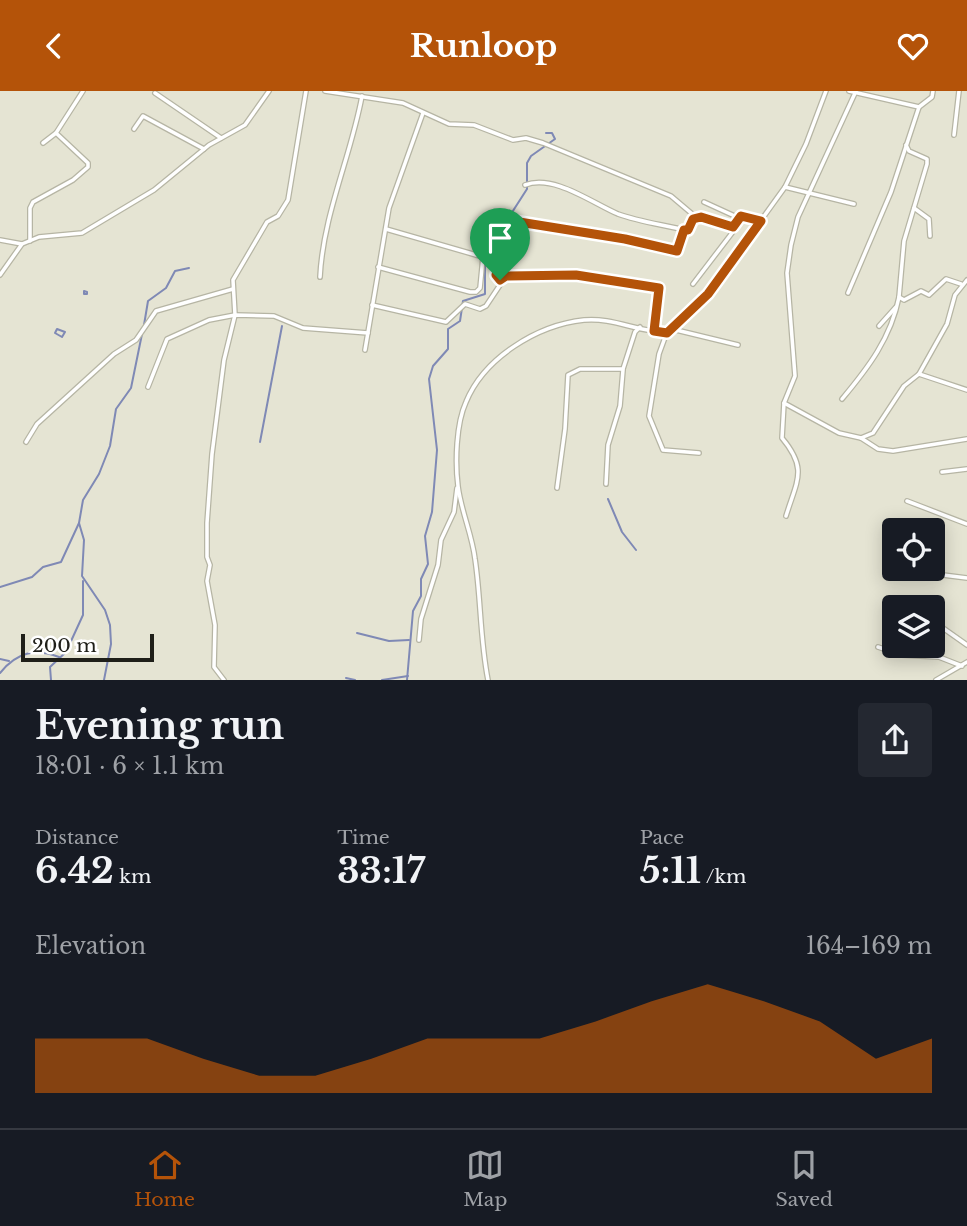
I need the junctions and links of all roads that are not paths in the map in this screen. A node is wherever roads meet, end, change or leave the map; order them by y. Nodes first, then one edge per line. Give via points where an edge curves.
1 (83, 91) edge
2 (270, 91) edge
3 (306, 91) edge
4 (325, 91) edge
5 (826, 91) edge
6 (849, 91) edge
7 (933, 91) edge
8 (959, 91) edge
9 (856, 92) edge
10 (155, 93) dead end
11 (362, 96) junction
12 (919, 107) junction
13 (423, 113) junction
14 (134, 129) dead end
15 (56, 133) junction
16 (954, 135) dead end
17 (221, 138) junction
18 (43, 143) dead end
19 (905, 145) junction
20 (204, 149) junction
21 (524, 185) dead end
22 (785, 187) junction
23 (809, 193) junction
24 (705, 202) dead end
25 (854, 204) dead end
26 (914, 208) junction
27 (697, 218) junction
28 (739, 218) junction
29 (761, 221) junction
30 (733, 227) junction
31 (386, 229) junction
32 (684, 230) junction
33 (930, 236) dead end
34 (0, 240) edge
35 (30, 241) junction
36 (22, 244) junction
37 (378, 267) junction
38 (0, 275) edge
39 (320, 277) dead end
40 (500, 280) junction
41 (967, 280) edge
42 (693, 284) dead end
43 (961, 284) junction
44 (233, 289) junction
45 (848, 293) dead end
46 (899, 297) junction
47 (372, 305) junction
48 (898, 305) junction
49 (235, 315) junction
50 (879, 326) dead end
51 (640, 327) junction
52 (654, 331) junction
53 (669, 331) junction
54 (368, 333) junction
55 (738, 345) dead end
56 (365, 350) dead end
57 (623, 369) junction
58 (919, 374) junction
59 (148, 387) dead end
60 (967, 390) edge
61 (842, 399) dead end
62 (784, 403) junction
63 (860, 438) junction
64 (967, 439) edge
65 (26, 442) dead end
66 (699, 453) dead end
67 (967, 469) edge
68 (942, 472) dead end
69 (606, 484) dead end
70 (458, 485) junction
71 (557, 488) dead end
72 (907, 501) dead end
73 (786, 516) dead end
74 (967, 524) edge
75 (945, 575) edge
76 (967, 577) edge
77 (945, 629) edge
78 (419, 640) dead end
79 (967, 645) edge
80 (878, 647) dead end
81 (967, 661) edge
82 (962, 666) junction
83 (224, 680) edge
84 (488, 680) edge
85 (936, 680) edge

1 - 15 street
2 - 17 street via 245,125
3 - 44 street via 288,200 262,230 233,280
4 - 11 street
5 - 22 street
6 - 9 street
7 - 12 street
8 - 16 street
9 - 12 street
9 - 23 street
10 - 17 street
11 - 13 street via 403,103
11 - 39 street
12 - 19 street
13 - 27 street via 449,124 488,128 513,140 543,143 671,196
13 - 31 street via 398,175
14 - 20 street via 141,117 146,117
15 - 18 street
15 - 35 street via 88,167 33,202
17 - 20 street
19 - 26 street via 927,159
19 - 45 street via 887,203
20 - 35 street via 154,190 98,225 82,233
21 - 32 street via 543,183 619,214
22 - 23 street
22 - 29 street
23 - 25 street
23 - 62 street via 797,217 787,268 795,376
24 - 28 street
26 - 33 street via 929,219
26 - 46 street via 904,241
27 - 30 street
27 - 32 street
28 - 29 street
28 - 30 street
29 - 53 street via 708,294
30 - 42 street
31 - 37 street
31 - 37 street via 483,257 480,288 470,292
32 - 40 street via 677,251 513,221 497,269
34 - 36 street
35 - 36 street
36 - 38 street
37 - 47 street
40 - 47 street via 486,306 480,309 465,304 446,322
40 - 52 street via 506,276 576,275 659,288
41 - 43 street
43 - 46 street via 946,279 929,295 921,291 904,300
43 - 58 street via 947,324
44 - 49 street
44 - 65 street via 156,310 136,340 114,353 37,423
46 - 48 street
47 - 54 street
48 - 50 street
48 - 61 street via 886,340
49 - 54 street via 274,316 303,328
49 - 59 street via 209,320 167,339
49 - 83 street via 224,360 207,523 214,667
51 - 52 street
51 - 57 street
51 - 70 street via 583,320 512,347 467,400 461,416
52 - 53 street
53 - 55 street
53 - 66 street via 659,355 649,416 663,450
54 - 56 street
57 - 69 street via 620,406 608,445
57 - 71 street via 580,369 568,375
58 - 60 street
58 - 63 street via 904,386 873,433
62 - 63 street via 839,433
62 - 73 street via 782,438 794,452 800,471
63 - 64 street via 878,449 893,451
67 - 68 street
70 - 78 street
70 - 84 street via 475,557
72 - 74 street
75 - 76 street
77 - 79 street
80 - 82 street via 902,655 939,657
81 - 82 street
82 - 85 street

